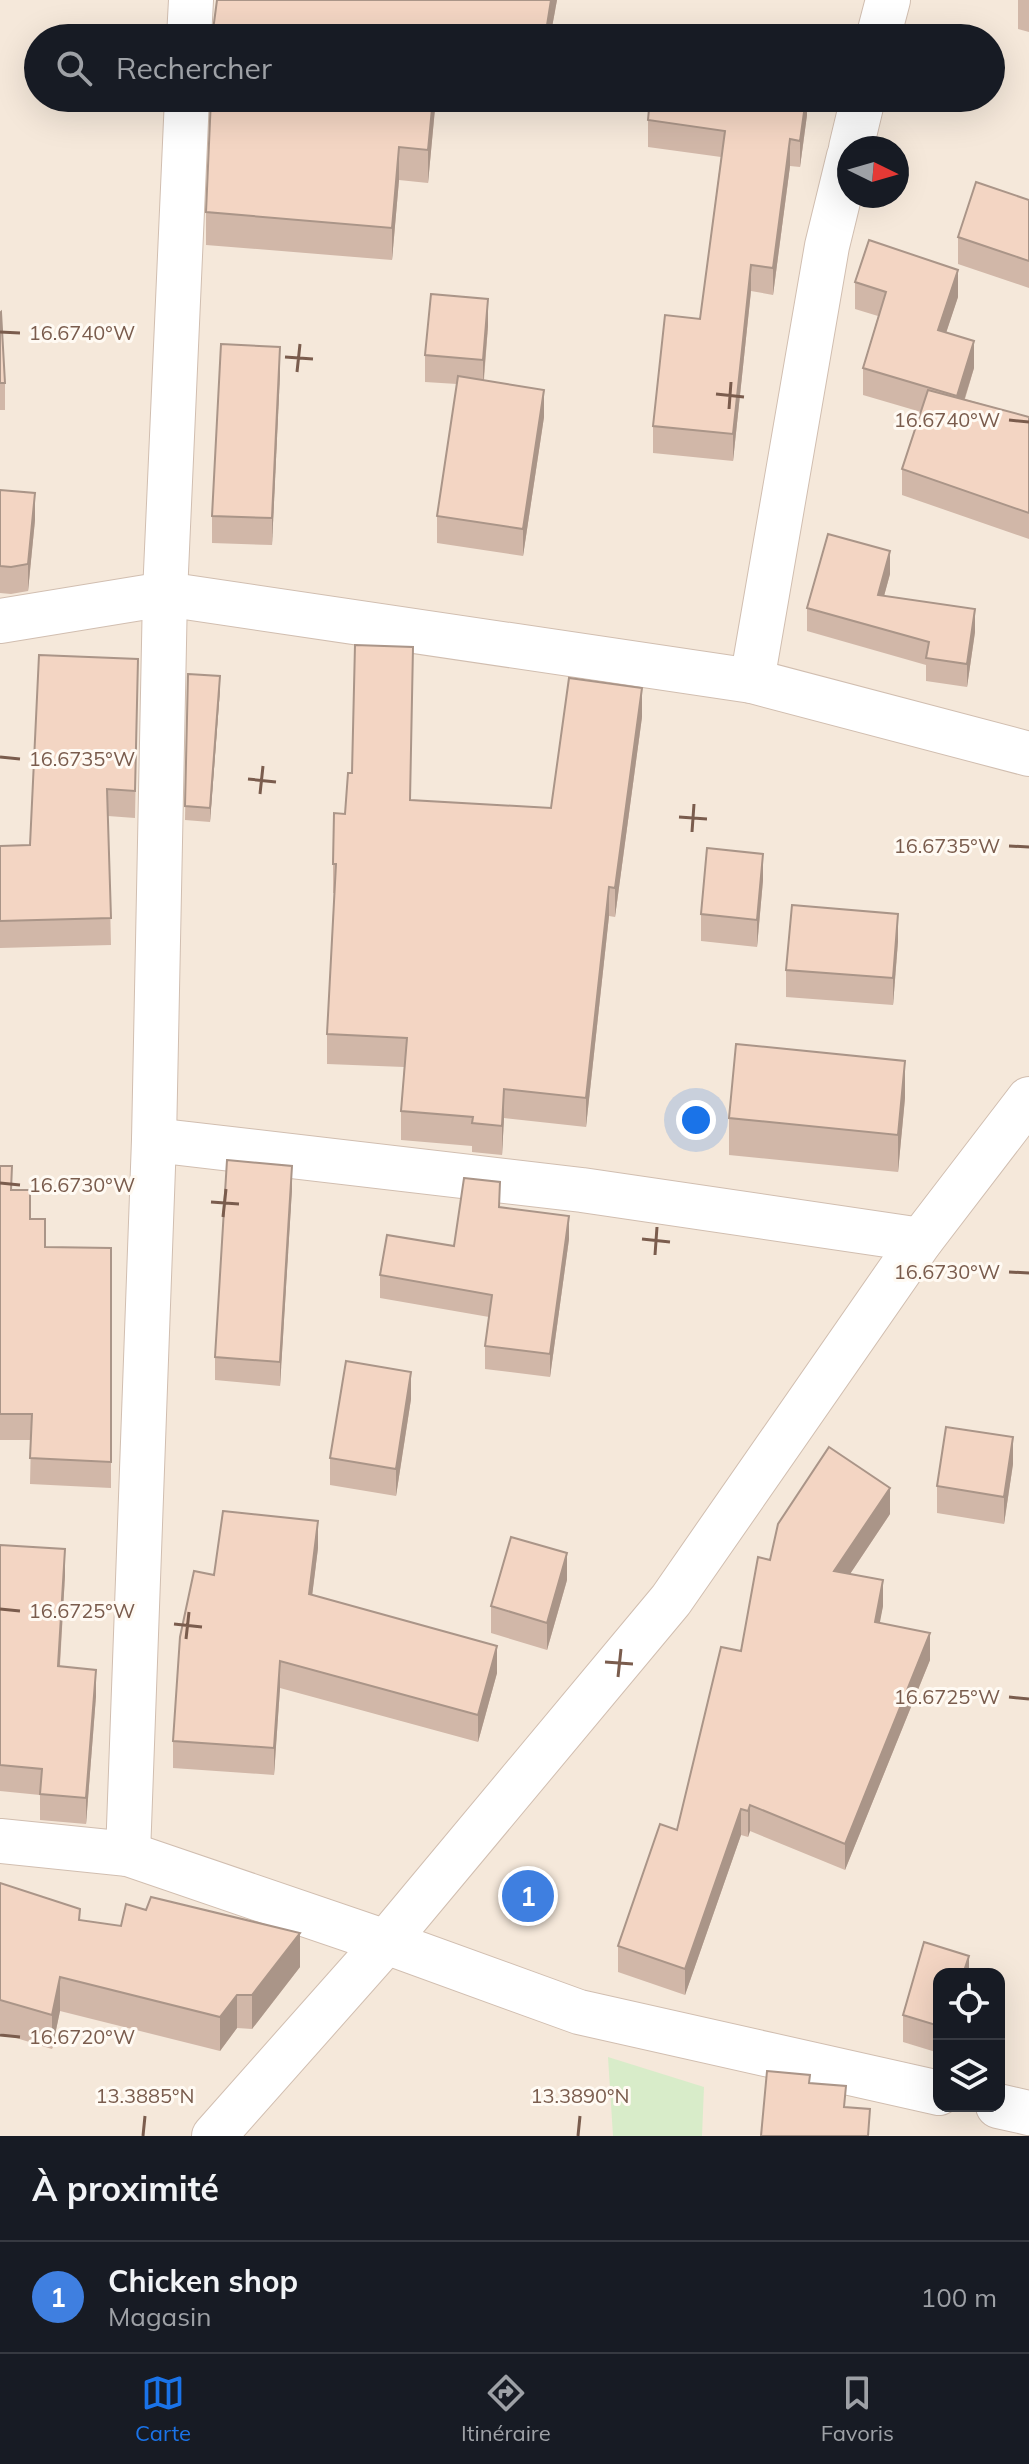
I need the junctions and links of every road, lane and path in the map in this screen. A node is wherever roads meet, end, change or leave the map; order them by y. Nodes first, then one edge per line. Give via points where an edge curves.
1 (191, 0) edge
2 (888, 0) edge
3 (190, 24) edge
4 (882, 24) edge
5 (186, 112) edge
6 (860, 112) edge
7 (854, 136) edge
8 (837, 205) edge
9 (165, 594) junction
10 (0, 621) edge
11 (752, 681) junction
12 (1029, 754) edge
13 (1029, 1099) edge
14 (154, 1140) junction
15 (921, 1240) junction
16 (0, 1841) edge
17 (128, 1854) junction
18 (386, 1942) junction
19 (933, 2092) edge
20 (1005, 2108) edge
21 (1029, 2113) edge
22 (214, 2136) edge

1 - 3 street
2 - 4 street
5 - 9 street
6 - 7 street
8 - 11 street
9 - 10 street
9 - 11 street
9 - 14 street
11 - 12 street
13 - 15 street
14 - 15 street via 582,1190
14 - 17 street
15 - 18 street via 671,1600
16 - 17 street
17 - 18 street
18 - 19 street via 579,2012
18 - 22 street
20 - 21 street

